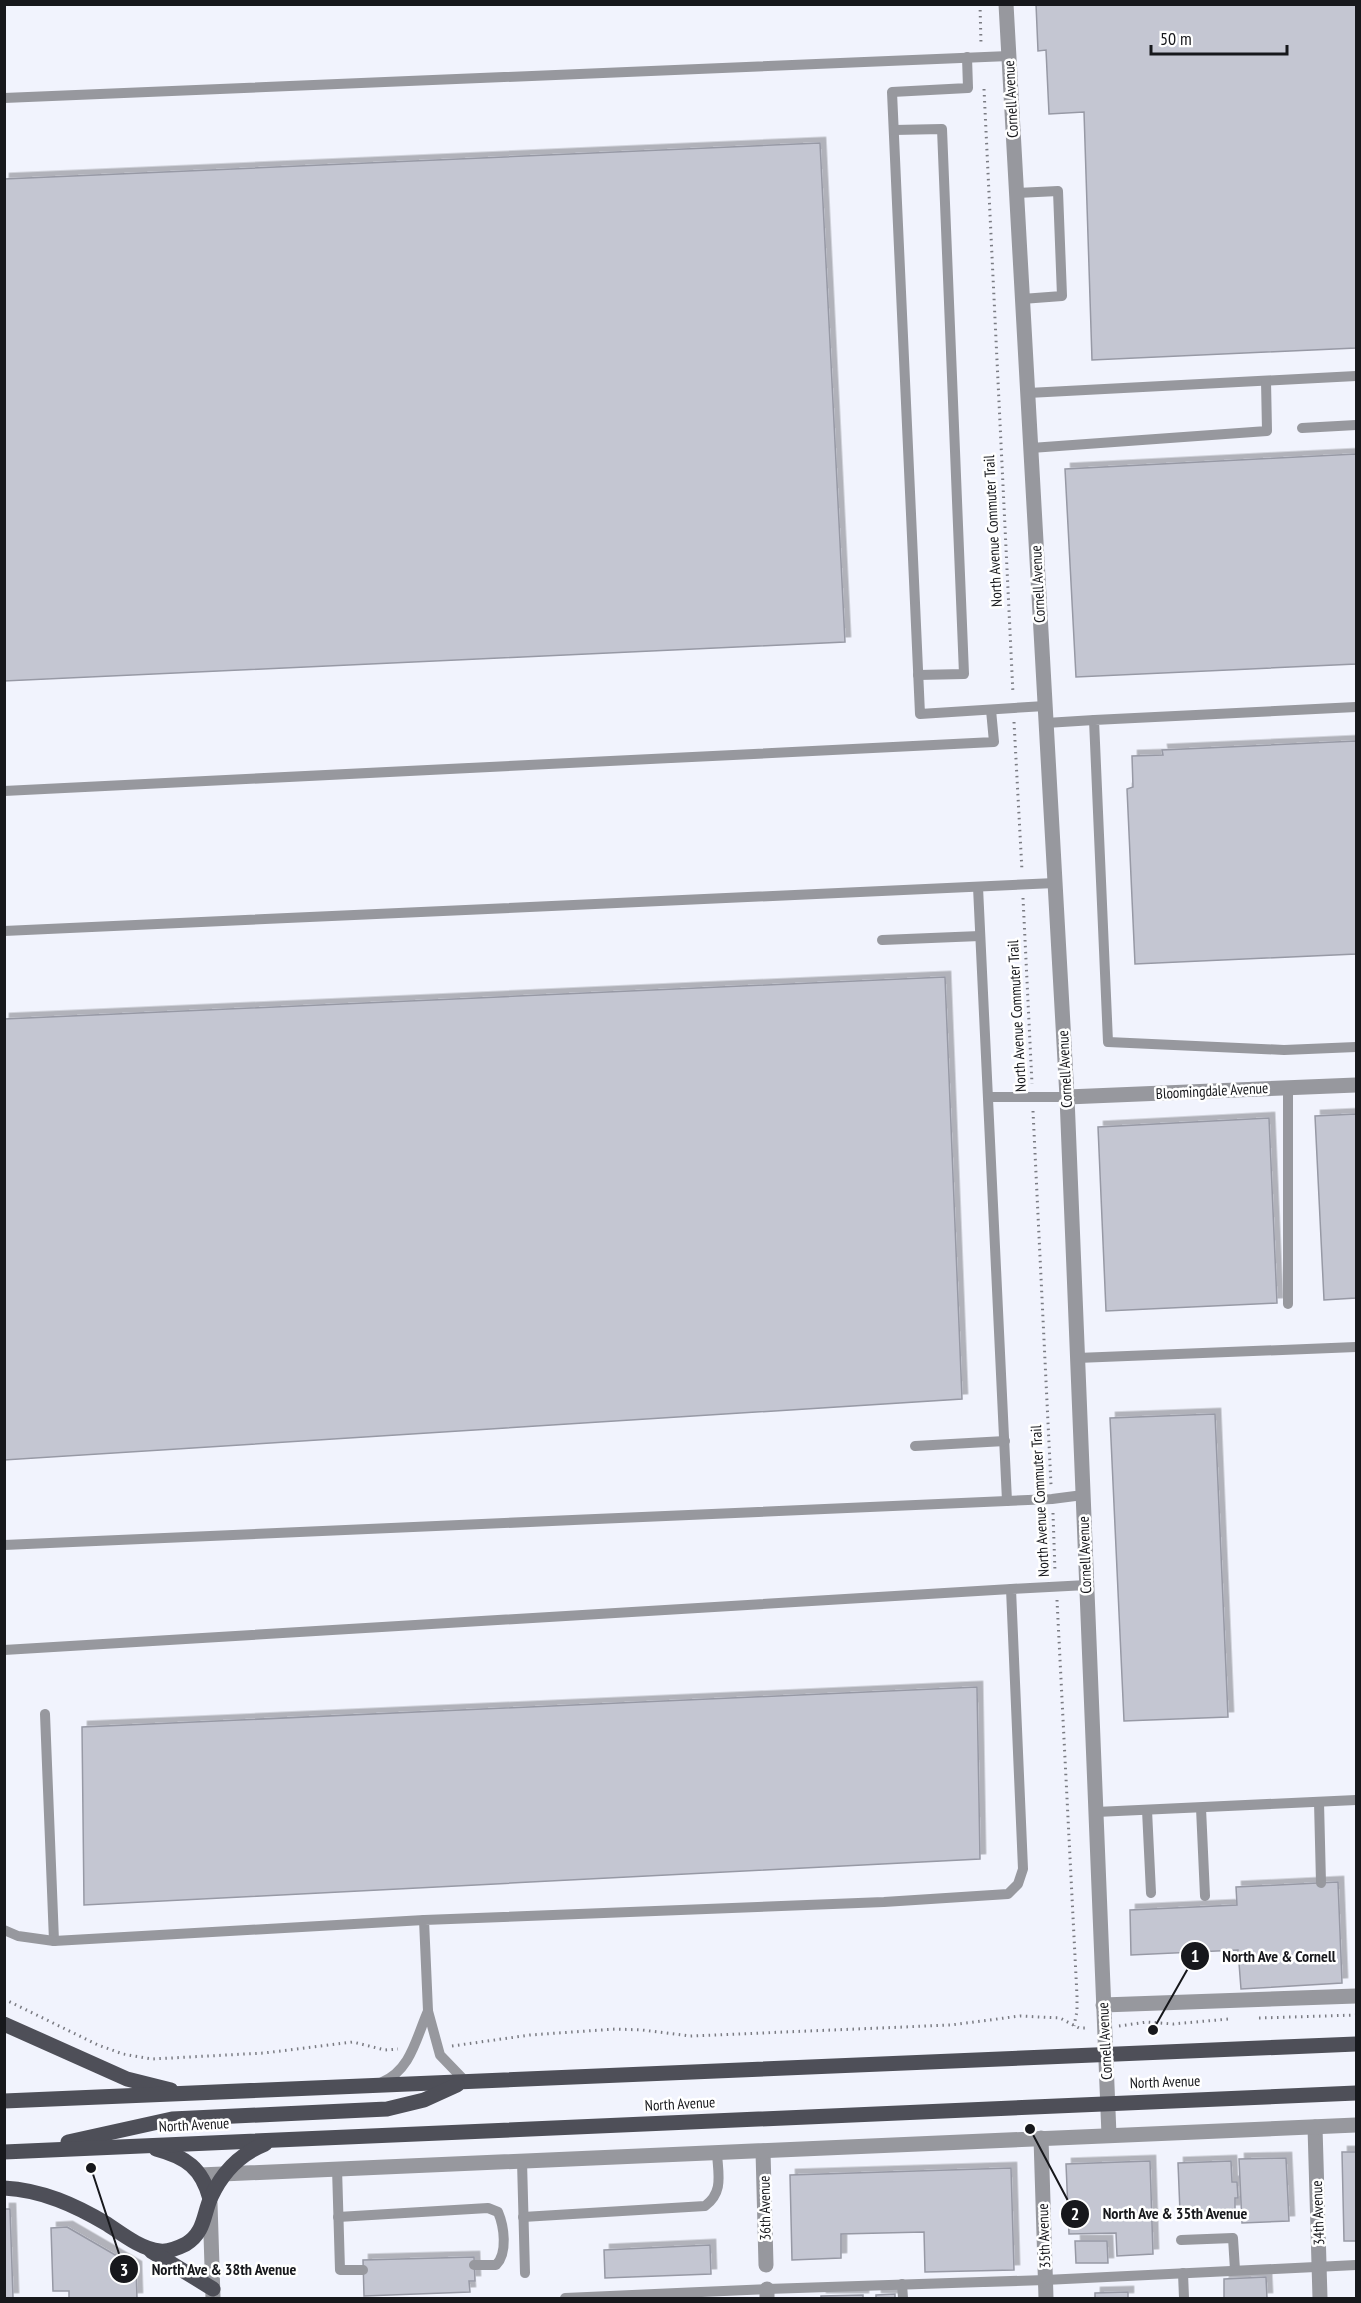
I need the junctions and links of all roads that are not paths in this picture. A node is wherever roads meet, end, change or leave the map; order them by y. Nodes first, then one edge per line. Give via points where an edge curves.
1 (1006, 4) edge
2 (1009, 56) junction
3 (967, 57) junction
4 (4, 98) edge
5 (894, 130) junction
6 (1017, 194) junction
7 (1022, 299) junction
8 (1356, 376) edge
9 (1266, 381) junction
10 (1028, 393) junction
11 (1356, 425) edge
12 (1302, 428) dead end
13 (1030, 448) junction
14 (918, 675) junction
15 (1045, 706) junction
16 (1356, 707) edge
17 (991, 710) junction
18 (1094, 720) junction
19 (1046, 723) junction
20 (4, 791) edge
21 (1055, 884) junction
22 (978, 887) junction
23 (4, 931) edge
24 (980, 936) junction
25 (882, 940) dead end
26 (1356, 1047) edge
27 (1356, 1085) edge
28 (1288, 1088) junction
29 (988, 1096) junction
30 (1067, 1097) junction
31 (1288, 1304) dead end
32 (1356, 1347) edge
33 (1077, 1358) junction
34 (1005, 1441) junction
35 (915, 1446) dead end
36 (1083, 1495) junction
37 (1007, 1500) junction
38 (4, 1545) edge
39 (1087, 1585) junction
40 (1011, 1588) junction
41 (4, 1650) edge
42 (45, 1714) dead end
43 (1356, 1800) edge
44 (1319, 1802) junction
45 (1201, 1808) junction
46 (1147, 1810) junction
47 (1096, 1812) junction
48 (1321, 1883) dead end
49 (1151, 1893) dead end
50 (1205, 1896) dead end
51 (424, 1920) junction
52 (4, 1930) edge
53 (54, 1941) junction
54 (1356, 1996) edge
55 (1103, 2005) junction
56 (428, 2011) junction
57 (4, 2024) edge
58 (1356, 2044) edge
59 (1106, 2054) junction
60 (466, 2082) junction
61 (375, 2085) junction
62 (1356, 2093) edge
63 (185, 2094) junction
64 (4, 2101) edge
65 (1108, 2103) junction
66 (1356, 2125) edge
67 (1315, 2127) junction
68 (1109, 2135) junction
69 (1041, 2138) junction
70 (276, 2140) junction
71 (141, 2146) junction
72 (39, 2150) junction
73 (763, 2151) junction
74 (4, 2152) edge
75 (717, 2153) junction
76 (522, 2161) junction
77 (337, 2168) junction
78 (225, 2173) junction
79 (200, 2175) junction
80 (4, 2188) edge
81 (210, 2199) junction
82 (338, 2217) junction
83 (524, 2217) junction
84 (1181, 2240) dead end
85 (139, 2244) junction
86 (474, 2265) dead end
87 (766, 2265) dead end
88 (1356, 2265) edge
89 (1319, 2266) junction
90 (363, 2270) dead end
91 (1235, 2270) junction
92 (525, 2273) dead end
93 (1183, 2273) junction
94 (1045, 2280) junction
95 (902, 2283) junction
96 (213, 2294) edge
97 (767, 2294) edge
98 (624, 2297) edge
99 (565, 2298) edge
100 (903, 2298) edge
101 (1046, 2298) edge
102 (1184, 2298) edge
103 (1320, 2298) edge

1 - 2 street, Cornell Avenue
2 - 3 lane
2 - 6 street, Cornell Avenue
3 - 4 lane
3 - 5 lane via 968,88 892,92
5 - 14 lane
5 - 14 lane via 942,129 964,674
6 - 7 street, Cornell Avenue
6 - 7 lane via 1058,191 1062,296
7 - 10 street, Cornell Avenue
8 - 9 lane
9 - 10 lane
9 - 13 lane via 1267,431
10 - 13 street, Cornell Avenue
11 - 12 lane
13 - 15 street, Cornell Avenue
14 - 17 lane via 920,714
15 - 17 lane
15 - 19 street, Cornell Avenue
16 - 18 lane
17 - 20 lane via 994,742
18 - 19 lane
18 - 26 lane via 1108,1042 1284,1050
19 - 21 street, Cornell Avenue
21 - 22 lane
21 - 30 street, Cornell Avenue
22 - 23 lane
22 - 24 lane
24 - 25 lane
24 - 29 lane
27 - 28 street, Bloomingdale Avenue
28 - 30 street, Bloomingdale Avenue
28 - 31 lane
29 - 30 lane
29 - 34 lane
30 - 33 street, Cornell Avenue
32 - 33 lane
33 - 36 street, Cornell Avenue
34 - 35 lane
34 - 37 lane
36 - 37 lane
36 - 39 street, Cornell Avenue
37 - 38 lane
39 - 40 lane
39 - 47 street, Cornell Avenue
40 - 41 lane
40 - 51 lane via 1023,1869 1018,1884 1008,1893 884,1902
42 - 53 lane
43 - 44 lane
44 - 45 lane
44 - 48 lane
45 - 46 lane
45 - 50 lane
46 - 47 lane
46 - 49 lane
47 - 55 street, Cornell Avenue
51 - 53 lane
51 - 56 lane
52 - 53 lane
54 - 55 street
55 - 59 street, Cornell Avenue
56 - 60 lane via 440,2055
56 - 61 lane via 402,2070
57 - 63 main road via 127,2079
58 - 59 main road, North Avenue
59 - 60 main road, North Avenue
59 - 65 street, Cornell Avenue
60 - 61 main road, North Avenue
60 - 72 main road via 424,2100 387,2109 172,2119
61 - 63 main road, North Avenue
62 - 65 main road, North Avenue
63 - 64 main road, North Avenue
65 - 68 street, Cornell Avenue
65 - 70 main road, North Avenue
66 - 67 street
67 - 68 street
67 - 89 street, 34th Avenue
68 - 69 street
69 - 73 street
69 - 94 street, 35th Avenue
70 - 71 main road, North Avenue
70 - 78 main road via 252,2149
71 - 72 main road, North Avenue
71 - 79 main road via 189,2162
72 - 74 main road, North Avenue
73 - 75 street
73 - 87 street, 36th Avenue
75 - 76 street
75 - 83 lane via 719,2188 705,2206
76 - 77 street
76 - 83 lane
77 - 78 street
77 - 82 lane
78 - 79 street
78 - 81 main road
79 - 81 main road
80 - 85 main road via 41,2193 66,2203
81 - 85 main road via 199,2232 188,2243 171,2251
81 - 96 street
82 - 86 lane via 488,2208 498,2212 501,2220 502,2259 496,2265
82 - 90 lane via 340,2270
83 - 92 lane
84 - 91 lane via 1233,2238
85 - 96 main road
88 - 89 lane
89 - 91 lane
89 - 103 street, 34th Avenue
91 - 93 lane
93 - 94 lane
93 - 102 lane
94 - 95 lane
94 - 101 street, 35th Avenue
95 - 97 lane
95 - 100 lane
97 - 98 lane
98 - 99 lane

